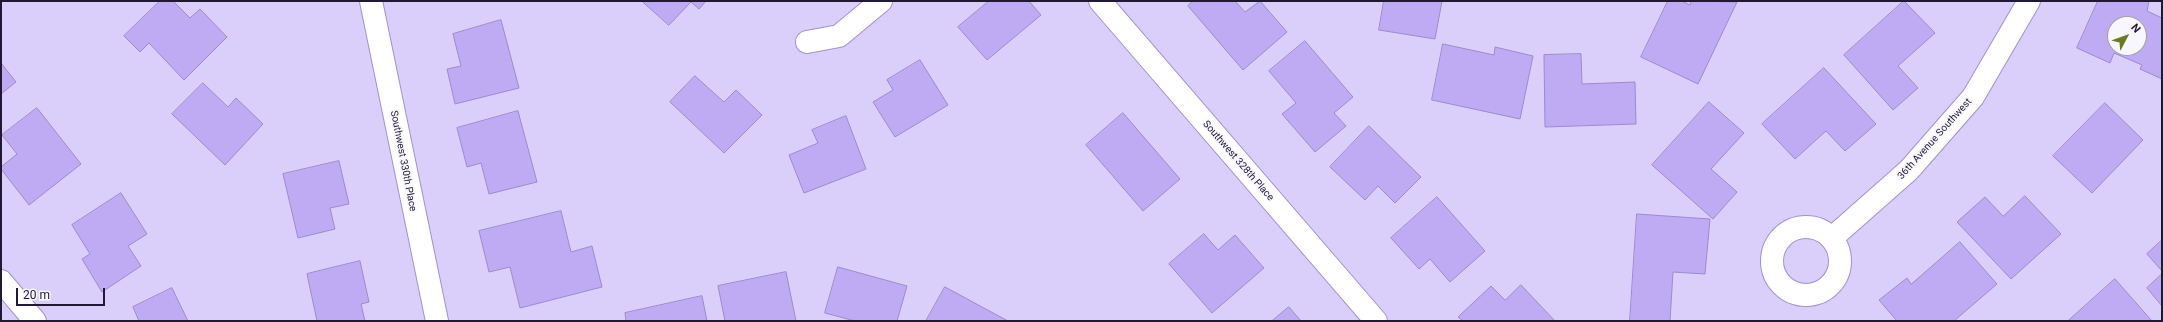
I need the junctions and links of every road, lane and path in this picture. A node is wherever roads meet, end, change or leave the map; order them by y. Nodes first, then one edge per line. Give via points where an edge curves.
1 (371, 1) edge
2 (881, 1) edge
3 (1100, 1) edge
4 (2029, 1) edge
5 (807, 42) dead end
6 (1832, 238) dead end
7 (1, 282) edge
8 (35, 321) edge
9 (437, 321) edge
10 (1376, 321) edge

1 - 9 street, Southwest 330th Place
2 - 5 street via 839,36
3 - 10 street, Southwest 328th Place
4 - 6 street, 36th Avenue Southwest via 1973,98 1909,170
7 - 8 street

